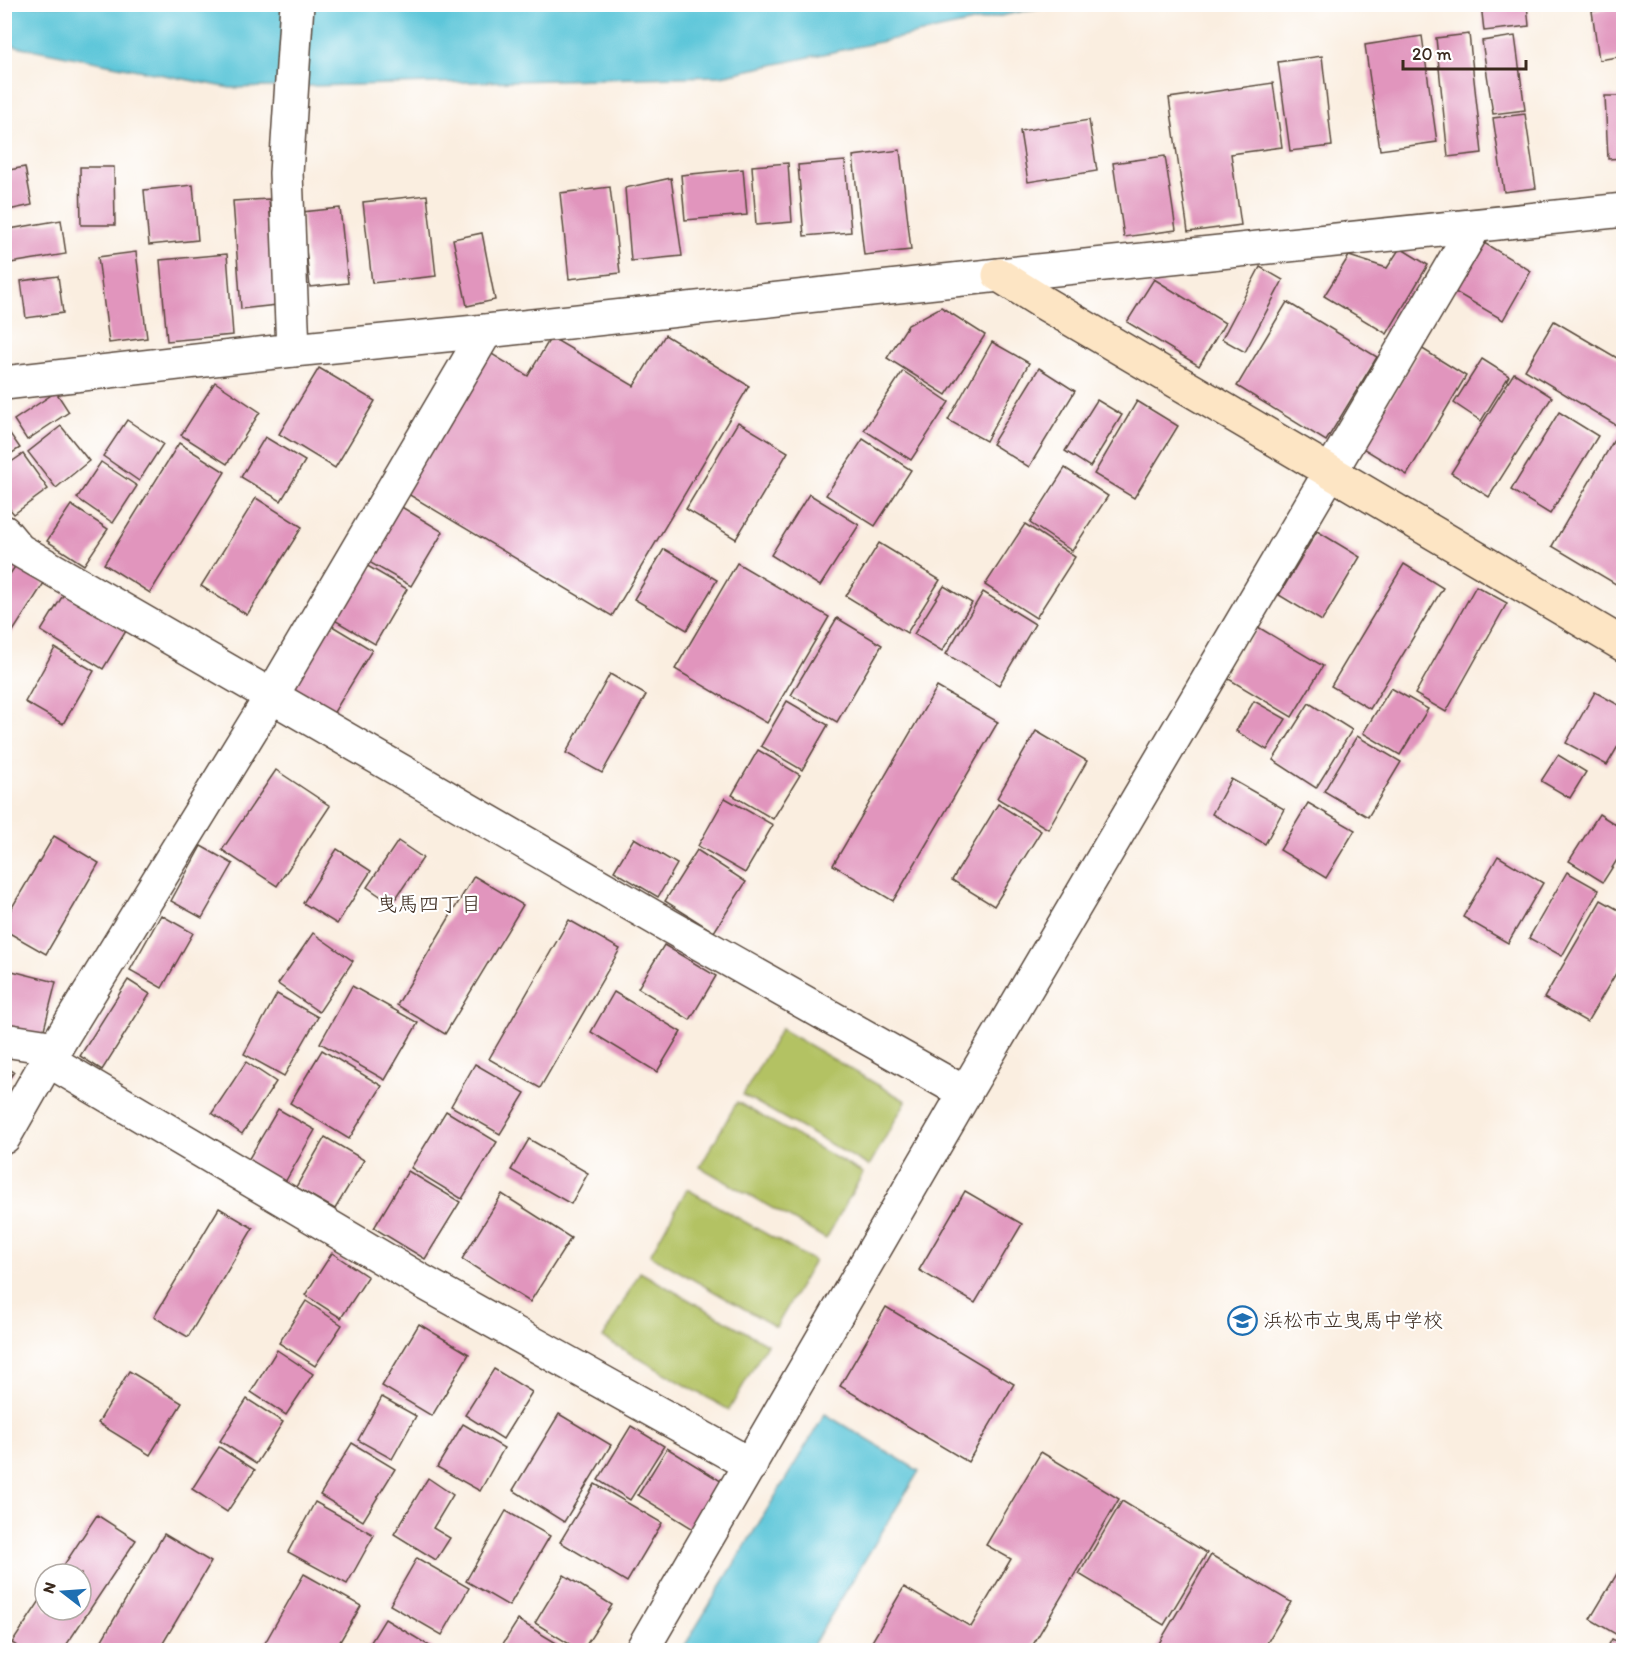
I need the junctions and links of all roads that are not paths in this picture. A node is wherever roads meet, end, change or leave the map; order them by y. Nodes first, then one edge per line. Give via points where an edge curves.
1 (297, 4) edge
2 (1623, 210) edge
3 (1475, 226) junction
4 (999, 275) junction
5 (486, 331) junction
6 (293, 350) junction
7 (4, 383) edge
8 (1330, 472) junction
9 (4, 532) edge
10 (1623, 645) edge
11 (271, 697) junction
12 (4, 1040) edge
13 (52, 1054) junction
14 (965, 1093) junction
15 (4, 1137) edge
16 (751, 1465) junction
17 (642, 1650) edge

1 - 6 street via 286,173
2 - 3 street
3 - 4 street
3 - 8 street
4 - 5 street
4 - 8 street
5 - 6 street
5 - 11 street
6 - 7 street
8 - 10 street
8 - 14 street
9 - 11 street via 19,550
11 - 13 street
11 - 14 street
12 - 13 street
13 - 15 street
13 - 16 street via 423,1282
14 - 16 street
16 - 17 street

